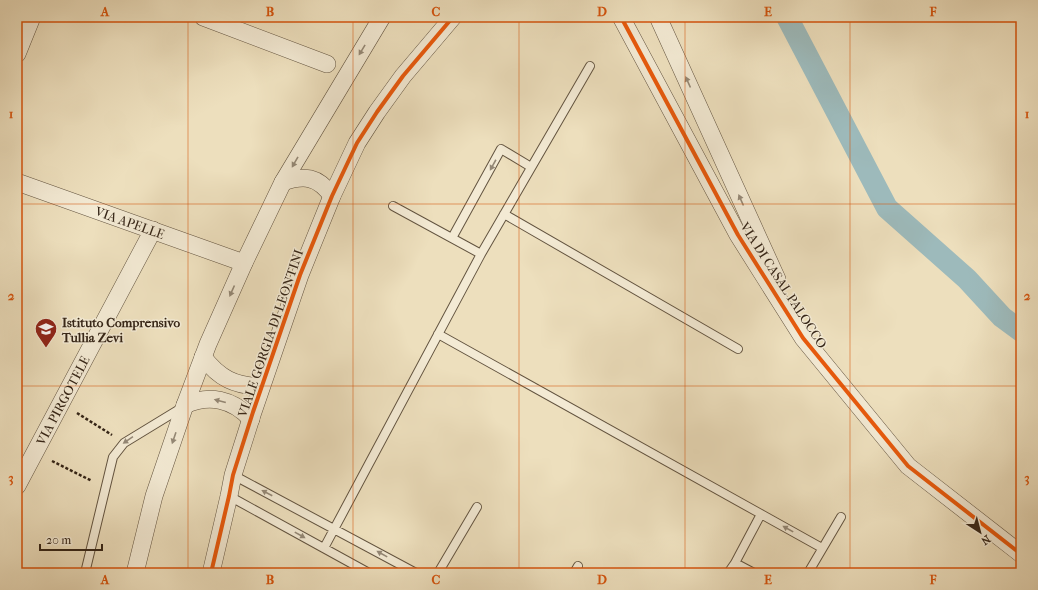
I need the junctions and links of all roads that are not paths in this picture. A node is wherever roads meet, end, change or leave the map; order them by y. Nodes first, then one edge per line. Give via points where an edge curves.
1 (32, 17) edge
2 (203, 17) edge
3 (382, 17) edge
4 (453, 17) edge
5 (620, 17) edge
6 (658, 17) edge
7 (17, 54) edge
8 (328, 64) dead end
9 (590, 66) dead end
10 (531, 167) junction
11 (17, 182) edge
12 (283, 182) junction
13 (332, 196) junction
14 (394, 206) dead end
15 (504, 214) junction
16 (153, 230) junction
17 (452, 238) junction
18 (481, 254) junction
19 (244, 263) junction
20 (438, 334) junction
21 (803, 338) junction
22 (738, 349) dead end
23 (203, 357) junction
24 (261, 386) junction
25 (185, 405) junction
26 (251, 418) junction
27 (233, 475) junction
28 (17, 486) edge
29 (229, 496) junction
30 (477, 507) dead end
31 (761, 514) junction
32 (841, 517) dead end
33 (334, 528) junction
34 (324, 548) junction
35 (822, 548) junction
36 (1021, 554) edge
37 (735, 562) junction
38 (85, 573) edge
39 (135, 573) edge
40 (211, 573) edge
41 (369, 573) edge
42 (416, 573) edge
43 (438, 573) edge
44 (728, 573) edge
45 (754, 573) edge
46 (808, 573) edge

1 - 7 street
2 - 8 street
3 -> 12 street
4 - 13 street, VIALE GORGIA DI LEONTINI via 376,112 351,154
5 - 21 street, VIA DI CASAL PALOCCO via 738,235
21 -> 6 street, VIA DI CASAL PALOCCO
9 - 10 lane
10 - 15 lane
10 -> 17 lane via 501,149
11 - 16 street, VIA APELLE
12 - 13 street via 298,178 313,179
12 - 19 street
13 - 24 street, VIALE GORGIA DI LEONTINI via 300,275
14 - 17 lane
15 - 18 lane
15 - 22 lane
16 - 19 street, VIA APELLE
16 - 28 street, VIA PIRGOTELE
17 - 18 lane
18 - 20 lane
19 -> 23 street
20 - 31 lane
20 - 33 lane
21 - 36 street, VIA DI CASAL PALOCCO via 908,466
23 - 24 street via 213,370 227,380 244,386
23 - 25 street
24 - 26 street, VIALE GORGIA DI LEONTINI
26 -> 25 street, VIALE GORGIA DI LEONTINI via 238,407 215,400 204,399
25 -> 38 lane via 124,443 117,451 111,463
25 -> 39 street via 154,496
26 - 27 street, VIALE GORGIA DI LEONTINI
27 - 29 street, VIALE GORGIA DI LEONTINI
33 -> 27 lane
29 -> 34 lane
29 - 40 street, VIALE GORGIA DI LEONTINI
30 - 43 lane
35 -> 31 lane
31 - 37 lane
32 - 35 lane
33 - 34 lane
42 -> 33 lane
34 - 41 lane
35 - 46 lane
37 - 44 lane
37 - 45 lane

